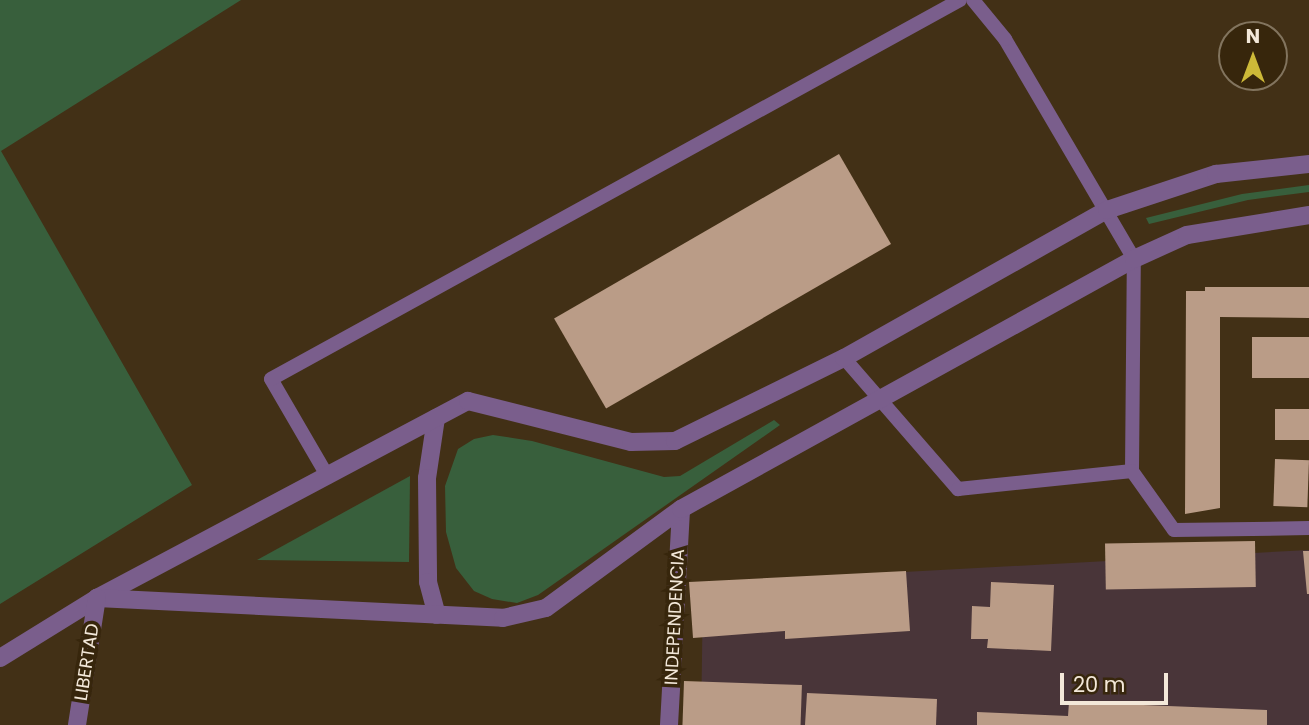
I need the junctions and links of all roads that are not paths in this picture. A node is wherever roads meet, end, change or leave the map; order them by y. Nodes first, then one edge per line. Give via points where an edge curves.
1 (960, 0) edge
2 (973, 0) edge
3 (1309, 164) edge
4 (1107, 210) junction
5 (1309, 215) edge
6 (1134, 259) junction
7 (844, 358) junction
8 (878, 400) junction
9 (436, 418) junction
10 (1132, 471) junction
11 (327, 477) junction
12 (681, 509) junction
13 (1309, 528) edge
14 (97, 598) junction
15 (437, 615) junction
16 (0, 658) edge
17 (77, 725) edge
18 (669, 725) edge

1 - 11 lane via 271,379
2 - 4 lane via 1005,39
3 - 4 street via 1216,174
4 - 6 lane
4 - 7 street
5 - 6 street via 1261,219 1187,235
6 - 8 street
6 - 10 lane
7 - 8 lane
7 - 9 street via 675,441 631,442 468,401
8 - 10 lane via 958,489
8 - 12 street
9 - 11 street
9 - 15 street via 427,491 428,582
10 - 13 lane via 1174,530
11 - 14 street
12 - 15 street via 546,608 503,618
12 - 18 street, INDEPENDENCIA
14 - 15 street
14 - 16 street
14 - 17 street, LIBERTAD

